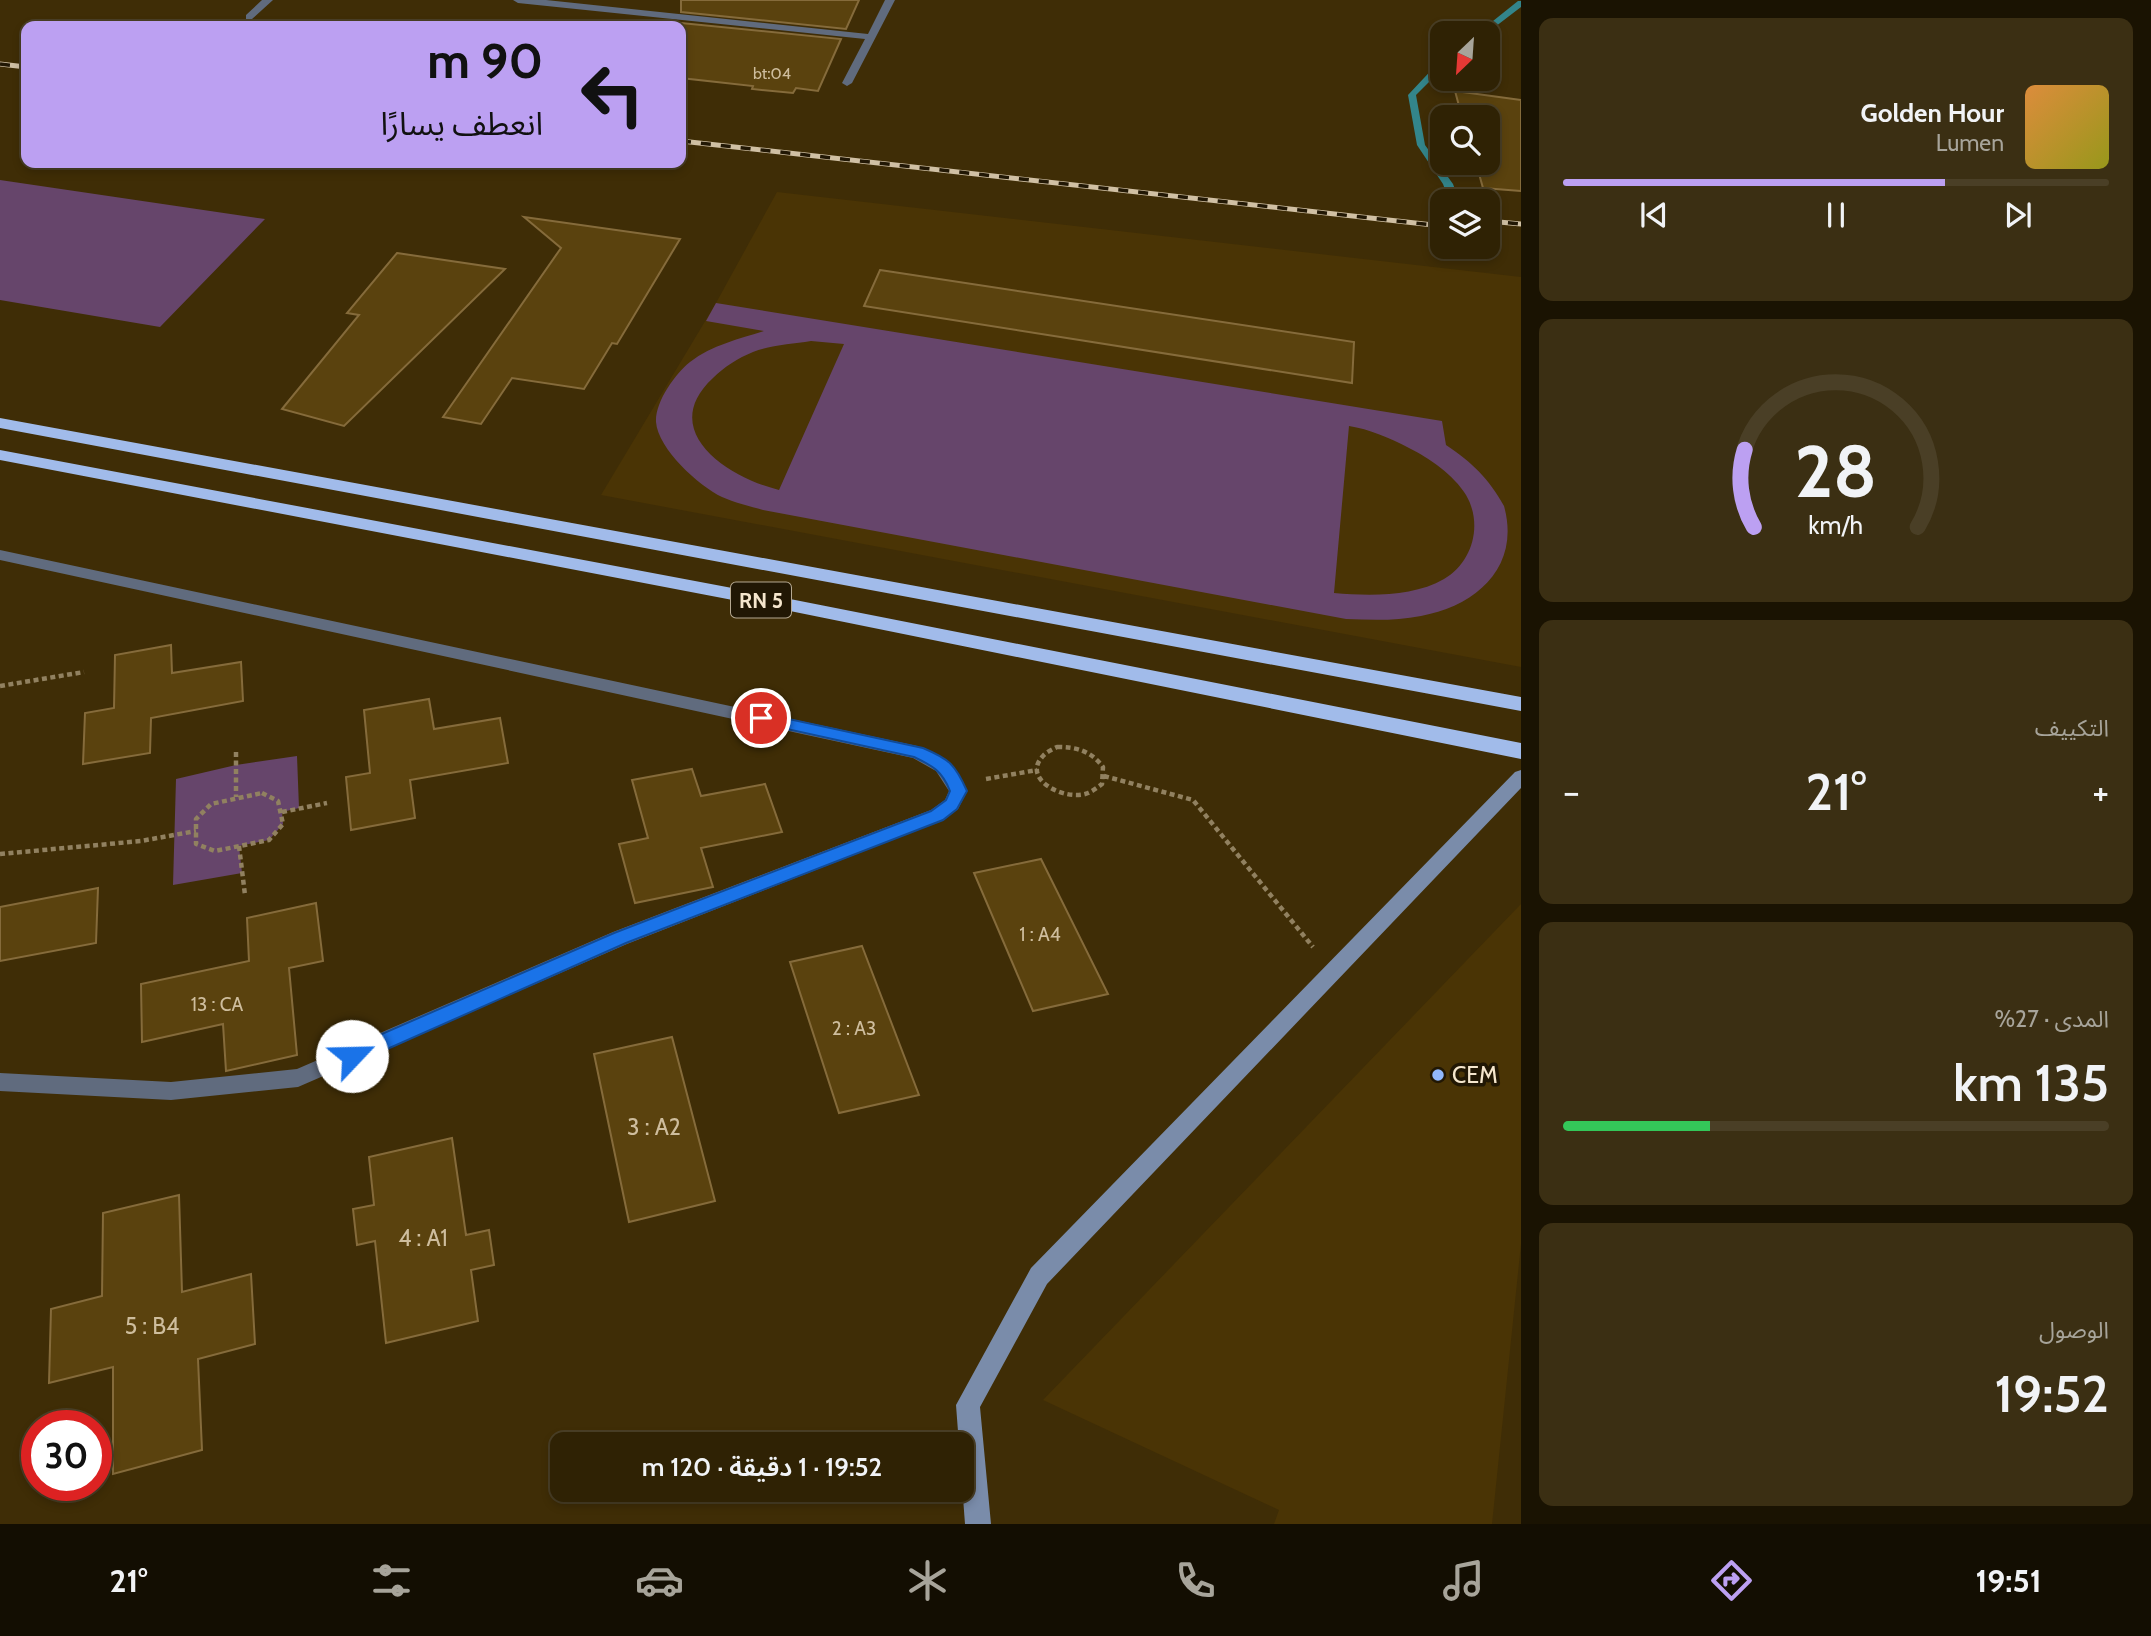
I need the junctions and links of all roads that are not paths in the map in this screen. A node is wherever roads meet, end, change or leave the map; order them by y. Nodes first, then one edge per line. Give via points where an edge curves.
1 (268, 0) edge
2 (518, 0) edge
3 (890, 0) edge
4 (581, 3) edge
5 (249, 17) dead end
6 (871, 37) junction
7 (847, 83) dead end
8 (0, 423) edge
9 (1, 456) edge
10 (0, 555) edge
11 (1521, 704) edge
12 (1521, 751) edge
13 (1521, 778) edge
14 (0, 1082) edge
15 (978, 1524) edge

1 - 5 street
2 - 4 street
3 - 6 street
4 - 6 street
6 - 7 street
8 - 11 highway, RN 5
9 - 12 highway, RN 5 via 777,603
10 - 14 street via 917,752 941,762 958,791 952,804 937,815 620,938 298,1078 171,1091
13 - 15 street via 1039,1276 968,1405

